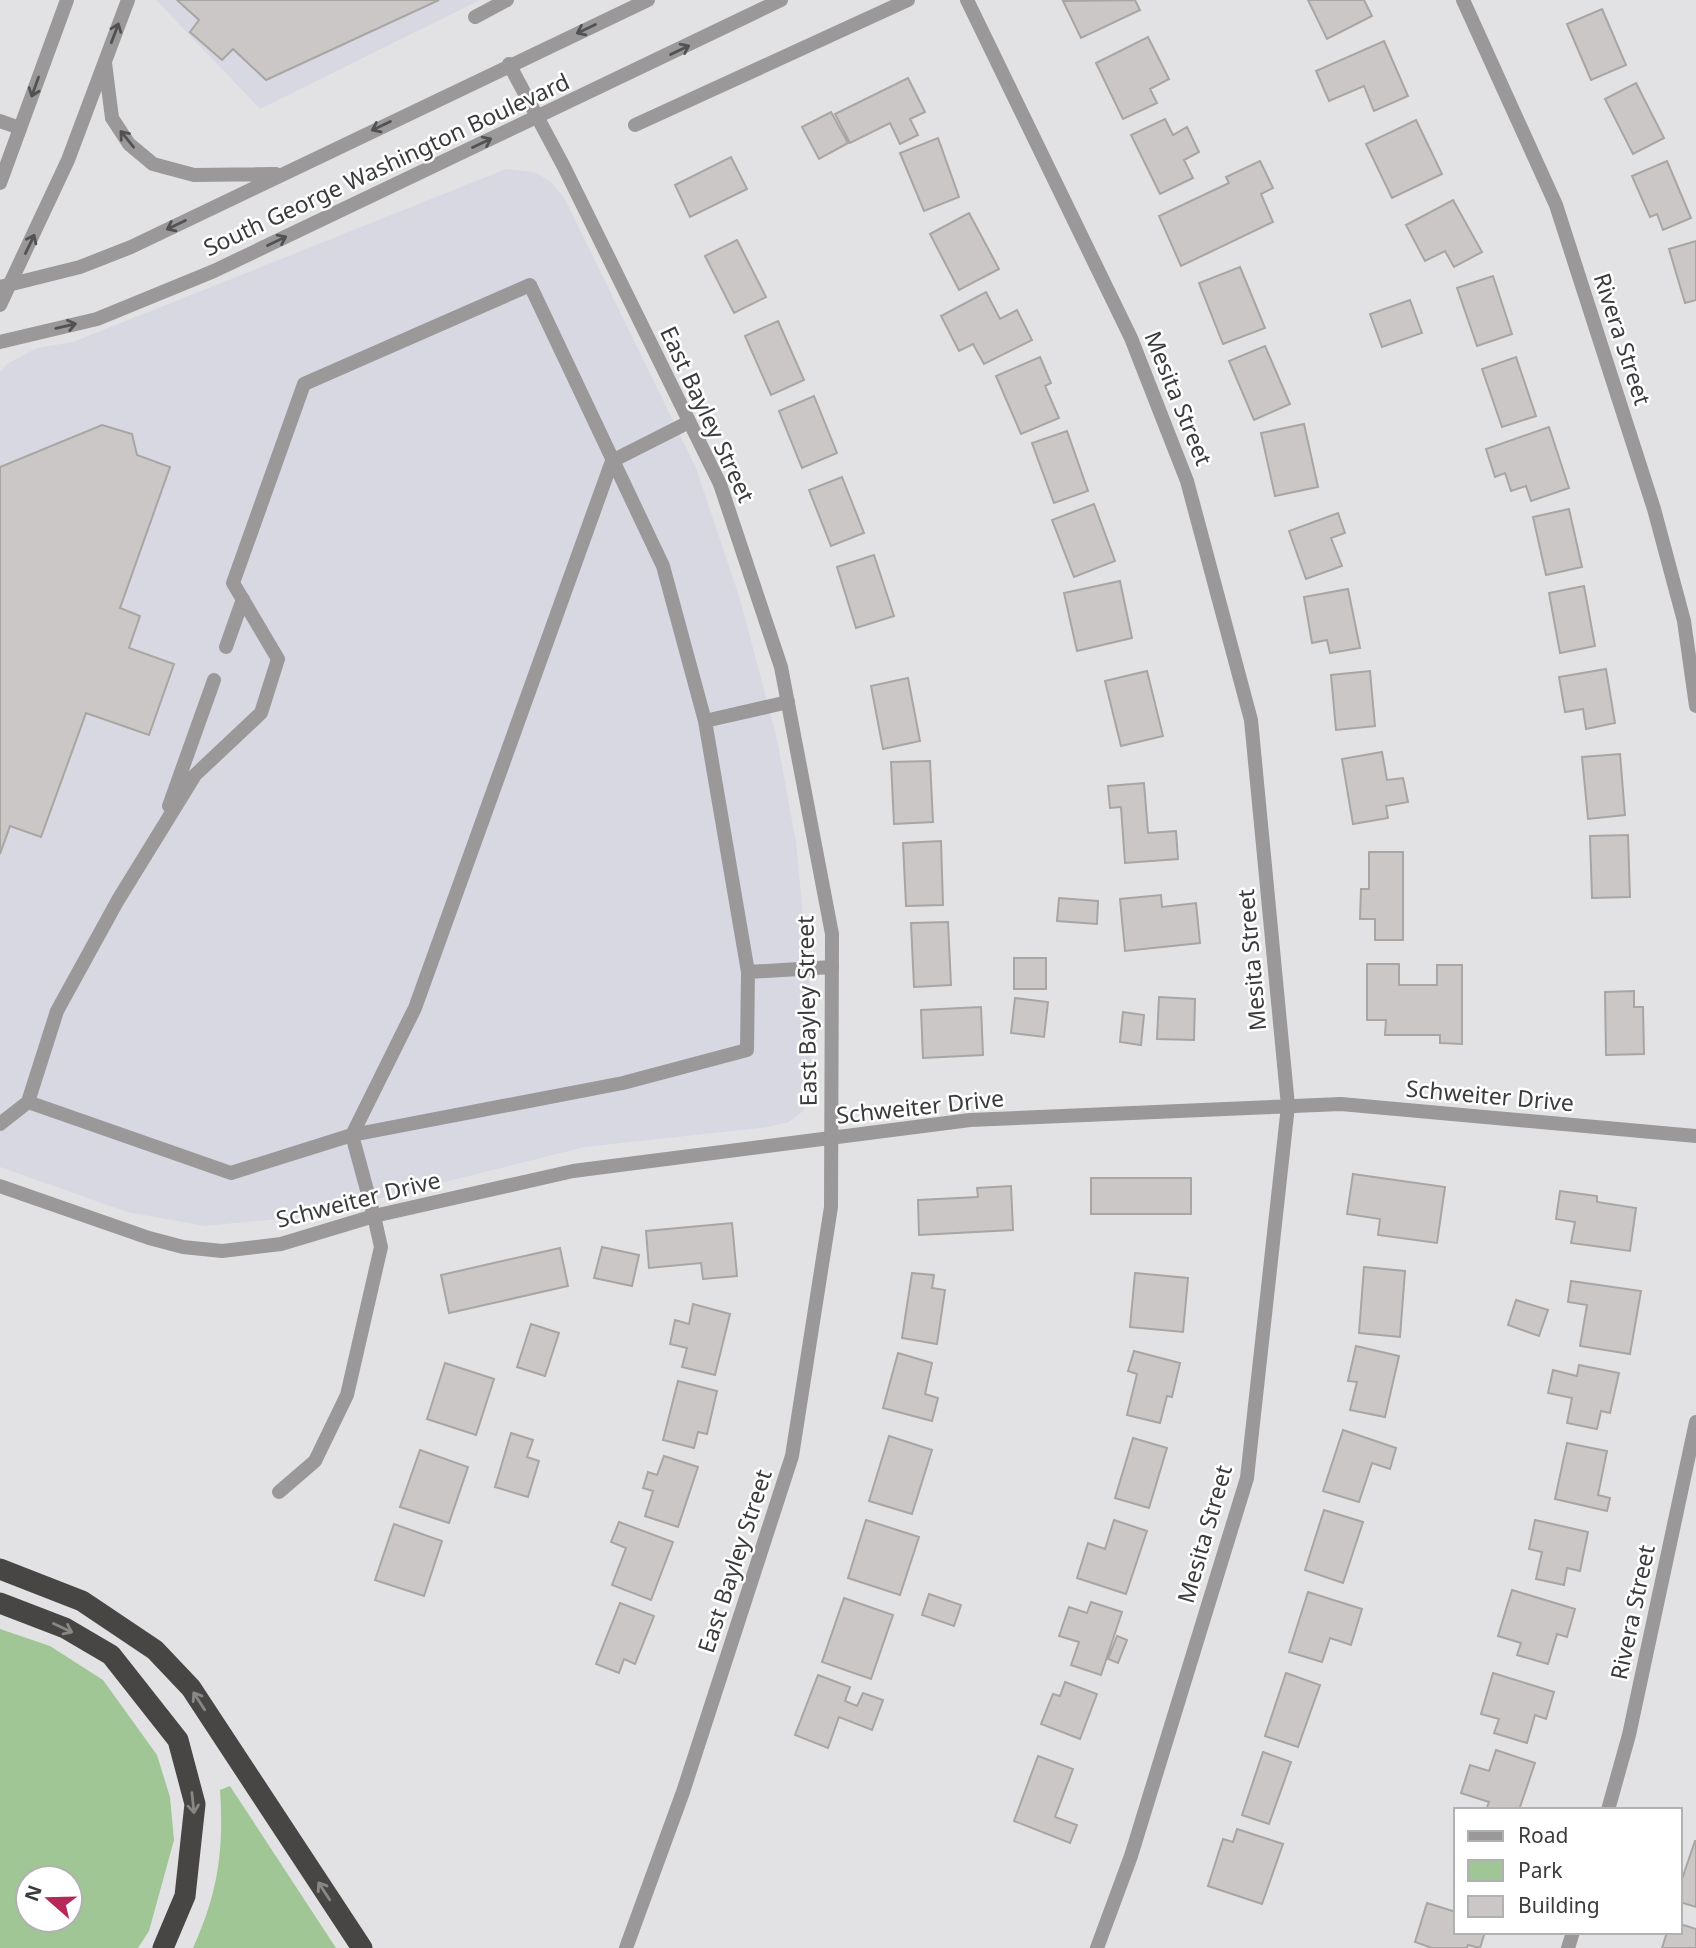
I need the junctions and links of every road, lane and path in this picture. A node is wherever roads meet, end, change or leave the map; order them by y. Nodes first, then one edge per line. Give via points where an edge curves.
1 (67, 0) edge
2 (128, 0) edge
3 (507, 0) edge
4 (648, 0) edge
5 (781, 0) edge
6 (908, 0) edge
7 (967, 0) edge
8 (1463, 0) edge
9 (475, 17) dead end
10 (104, 61) junction
11 (509, 64) junction
12 (538, 117) junction
13 (0, 121) edge
14 (635, 125) dead end
15 (20, 128) junction
16 (281, 174) junction
17 (0, 183) edge
18 (5, 286) edge
19 (0, 305) edge
20 (0, 342) edge
21 (689, 422) junction
22 (611, 461) junction
23 (243, 599) junction
24 (226, 647) dead end
25 (214, 680) dead end
26 (788, 702) junction
27 (1696, 706) edge
28 (705, 721) junction
29 (159, 834) junction
30 (832, 967) junction
31 (748, 972) junction
32 (28, 1102) junction
33 (1288, 1106) junction
34 (0, 1124) edge
35 (352, 1135) junction
36 (1696, 1136) edge
37 (832, 1138) junction
38 (0, 1186) edge
39 (374, 1216) junction
40 (1696, 1422) edge
41 (279, 1493) dead end
42 (0, 1569) edge
43 (0, 1603) edge
44 (1609, 1808) edge
45 (163, 1948) edge
46 (362, 1948) edge
47 (626, 1948) edge
48 (1097, 1948) edge

1 -> 15 street
10 -> 2 street
3 - 9 street
4 -> 11 street, South George Washington Boulevard
12 -> 5 street, South George Washington Boulevard
6 - 14 street
7 - 33 street, Mesita Street via 1131,338 1187,481 1251,720
8 - 27 street, Rivera Street via 1561,219 1654,509 1684,621
16 -> 10 street via 194,175 153,164 129,144 112,118
18 -> 10 street via 68,160
11 - 12 street, East Bayley Street
11 -> 16 street, South George Washington Boulevard
20 -> 12 street, South George Washington Boulevard via 97,319 202,276
12 - 21 street, East Bayley Street
13 - 15 street
15 - 17 street
16 -> 18 street, South George Washington Boulevard via 131,247 80,267
18 - 19 street
21 - 22 street
21 - 26 street, East Bayley Street via 720,484 781,667
22 - 23 street via 530,285 304,384 233,583
22 - 28 street via 663,566
22 - 35 street via 415,1007
23 - 24 street
23 - 29 street via 278,659 261,713 195,775
25 - 29 street
26 - 28 street
26 - 30 street, East Bayley Street via 832,934
28 - 31 street
29 - 32 street via 57,1011
30 - 31 street
30 - 37 street, East Bayley Street
31 - 35 street via 747,1050 623,1083
32 - 34 street
32 - 35 street via 231,1173
33 - 36 street, Schweiter Drive via 1341,1104
33 - 37 street, Schweiter Drive via 970,1121
33 - 48 street, Mesita Street via 1247,1478
35 - 39 street
37 - 39 street, Schweiter Drive via 573,1171
37 - 47 street, East Bayley Street via 831,1207 792,1456 683,1792
38 - 39 street, Schweiter Drive via 149,1238 222,1251 281,1244
39 - 41 street via 381,1247 347,1395 315,1461
40 - 44 street, Rivera Street via 1629,1735
46 -> 42 highway via 191,1688 155,1650 82,1601
43 -> 45 highway via 65,1628 111,1655 178,1740 195,1804 185,1895

